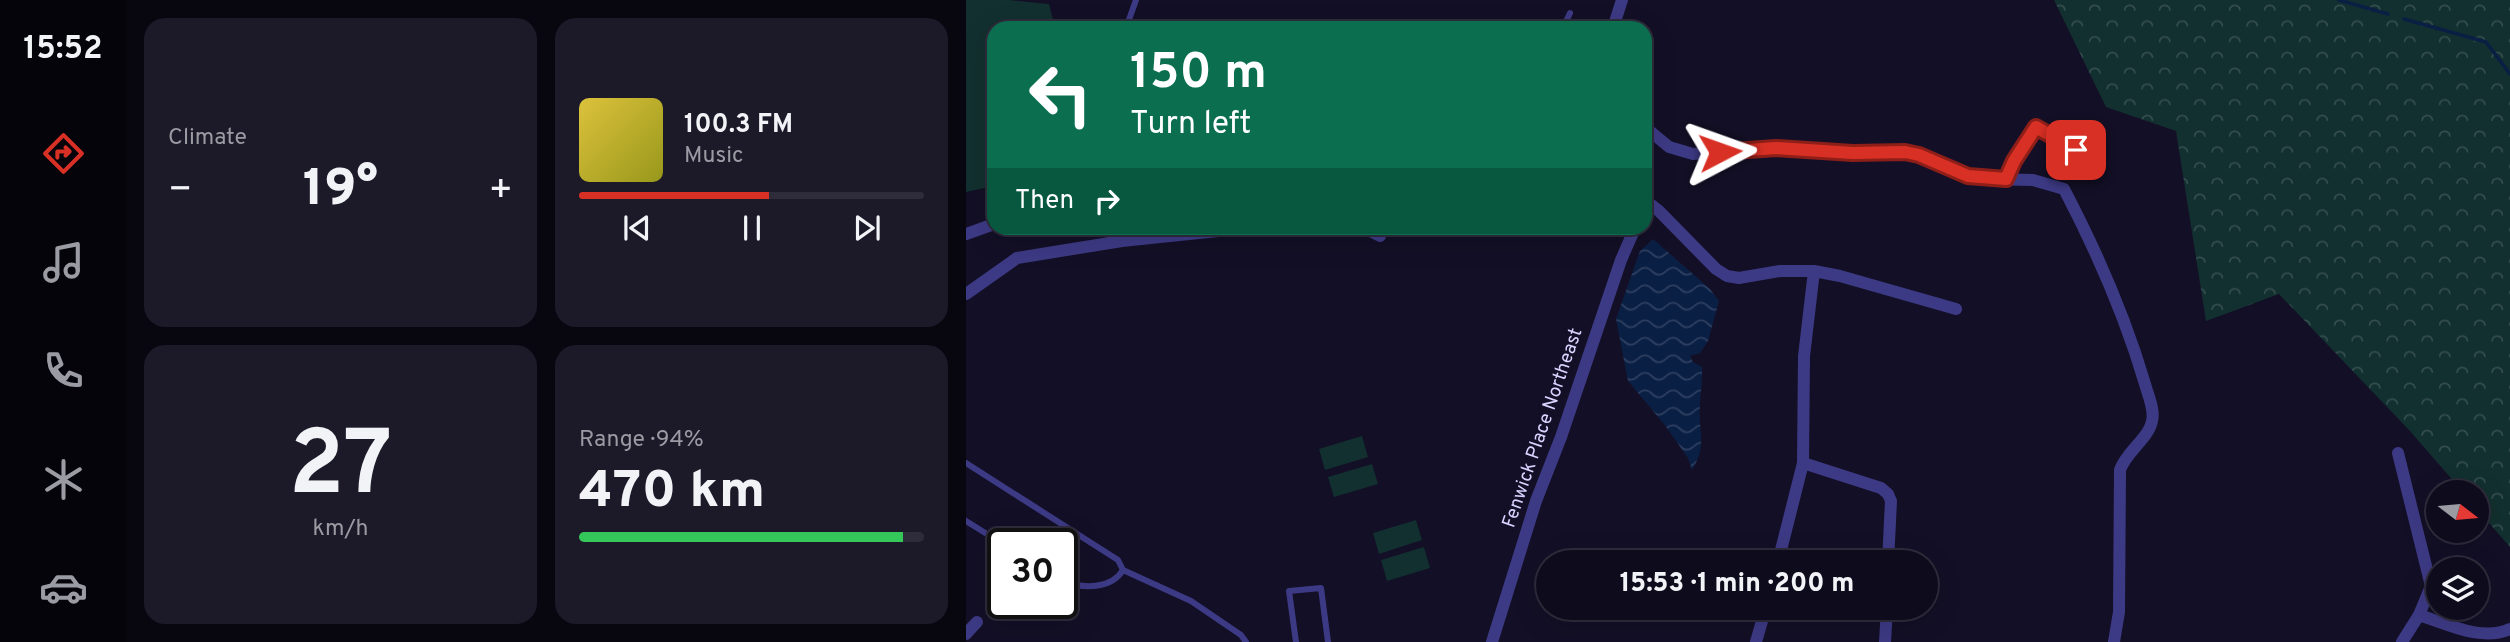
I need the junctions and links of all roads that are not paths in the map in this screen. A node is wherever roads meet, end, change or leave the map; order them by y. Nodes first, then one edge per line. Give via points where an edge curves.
1 (1136, 0) edge
2 (1622, 0) edge
3 (1570, 13) dead end
4 (1128, 21) edge
5 (1566, 21) edge
6 (1615, 21) edge
7 (1652, 133) edge
8 (2076, 150) dead end
9 (2006, 179) junction
10 (1652, 208) edge
11 (987, 226) edge
12 (966, 234) edge
13 (1121, 235) edge
14 (1180, 235) edge
15 (1632, 235) edge
16 (1122, 241) junction
17 (1814, 271) junction
18 (966, 294) edge
19 (1956, 309) dead end
20 (2398, 453) dead end
21 (1803, 463) junction
22 (966, 464) edge
23 (966, 521) edge
24 (987, 534) edge
25 (1781, 550) edge
26 (1889, 550) edge
27 (1124, 569) junction
28 (1078, 586) edge
29 (2419, 615) junction
30 (1762, 620) edge
31 (1886, 620) edge
32 (977, 622) dead end
33 (2510, 629) edge
34 (966, 634) edge
35 (2113, 641) edge
36 (1246, 642) edge
37 (1296, 642) edge
38 (1328, 642) edge
39 (1492, 642) edge
40 (1756, 642) edge
41 (1885, 642) edge
42 (2402, 642) edge

1 - 4 lane
2 - 6 street
3 - 5 lane
7 - 9 street via 1670,147 1693,154 1776,148 1905,152 1968,176
8 - 9 lane via 2036,127
9 - 35 street via 2033,180 2064,189 2116,298 2153,413 2150,428 2120,470 2119,612
10 - 17 street via 1727,276
11 - 12 street
13 - 16 street
14 - 16 street
15 - 39 street, Fenwick Place Northeast via 1536,501
16 - 18 street via 1017,258
17 - 19 street
17 - 21 street via 1804,356
20 - 29 street via 2431,586
21 - 25 street
21 - 26 street via 1888,494
22 - 27 lane via 1118,560
23 - 24 lane
27 - 28 lane via 1118,579
27 - 36 lane via 1191,601
29 - 33 street via 2483,636
29 - 42 street
30 - 40 street
31 - 41 street
32 - 34 street
37 - 38 lane via 1289,591 1321,588

